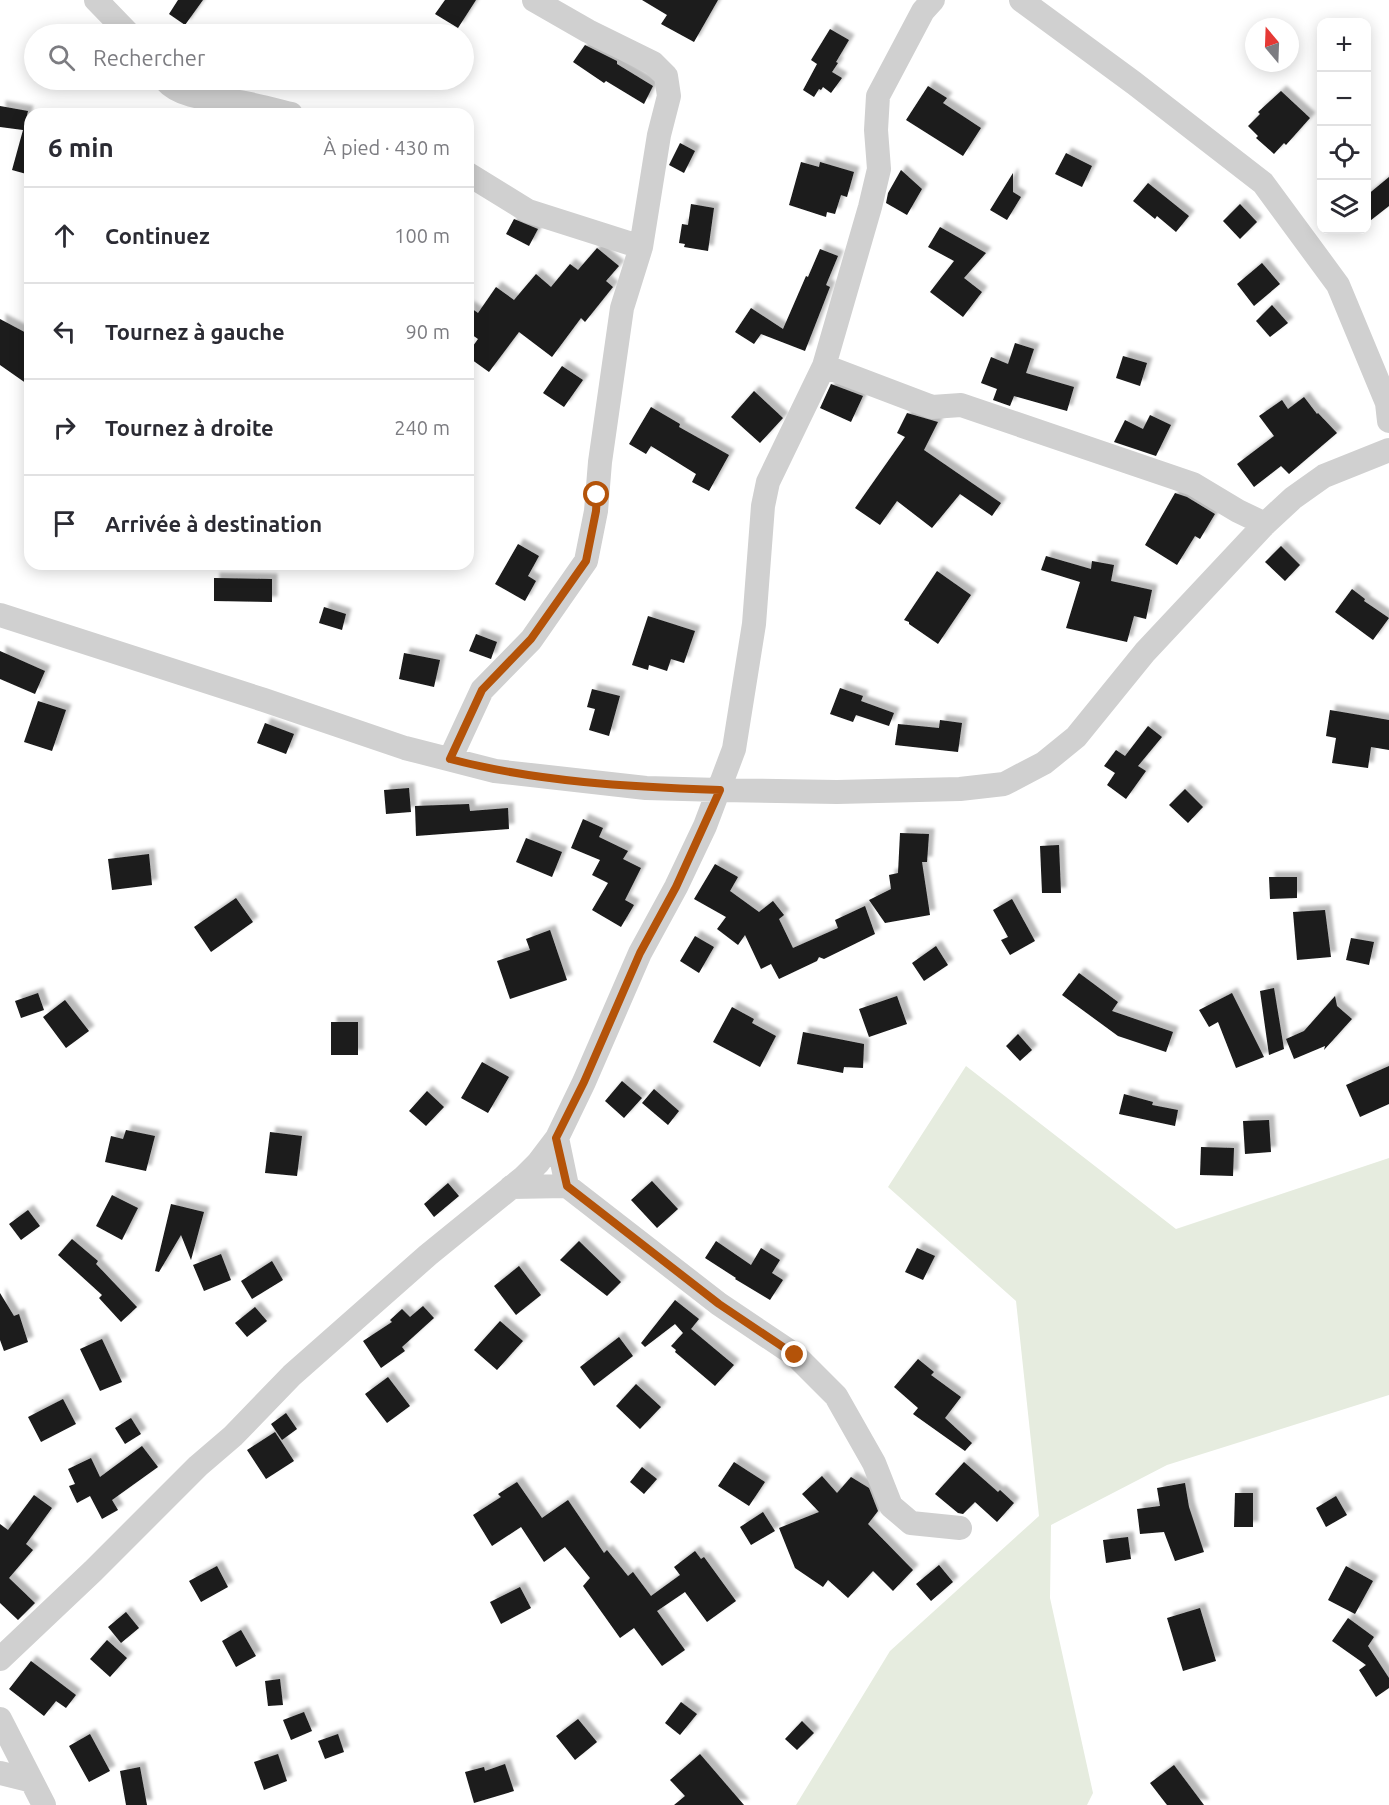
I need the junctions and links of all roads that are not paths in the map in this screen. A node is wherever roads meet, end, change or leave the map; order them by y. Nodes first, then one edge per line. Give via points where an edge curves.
1 (96, 0) edge
2 (534, 0) edge
3 (933, 0) edge
4 (1021, 0) edge
5 (119, 24) edge
6 (181, 90) edge
7 (267, 108) edge
8 (474, 178) edge
9 (641, 247) junction
10 (824, 366) junction
11 (1389, 421) edge
12 (1389, 450) edge
13 (1265, 524) junction
14 (0, 615) edge
15 (450, 759) junction
16 (720, 790) junction
17 (556, 1138) junction
18 (567, 1186) junction
19 (512, 1187) junction
20 (960, 1528) dead end
21 (0, 1659) edge
22 (0, 1719) edge
23 (0, 1773) edge
24 (29, 1780) junction
25 (44, 1805) edge

1 - 5 street
2 - 9 street via 652,63 666,76 669,96
3 - 10 street via 923,11 878,96 879,169
4 - 11 street via 1263,183 1338,285 1387,404
6 - 7 street
8 - 9 street via 528,211
9 - 15 street via 622,308 586,561 531,639 482,690
10 - 13 street via 932,407 961,405 1193,484
10 - 16 street via 768,482 742,708
12 - 13 street via 1324,476
13 - 16 street via 1145,652 1076,737 1044,763 1004,783 960,789
14 - 15 street via 405,748
15 - 16 street via 506,772 646,788
16 - 17 street
17 - 18 street
17 - 19 street via 538,1163
18 - 19 street
18 - 20 street via 719,1304 795,1355 836,1396 874,1463 891,1506 911,1523
19 - 21 street via 292,1375
22 - 24 street
23 - 24 street
24 - 25 street

